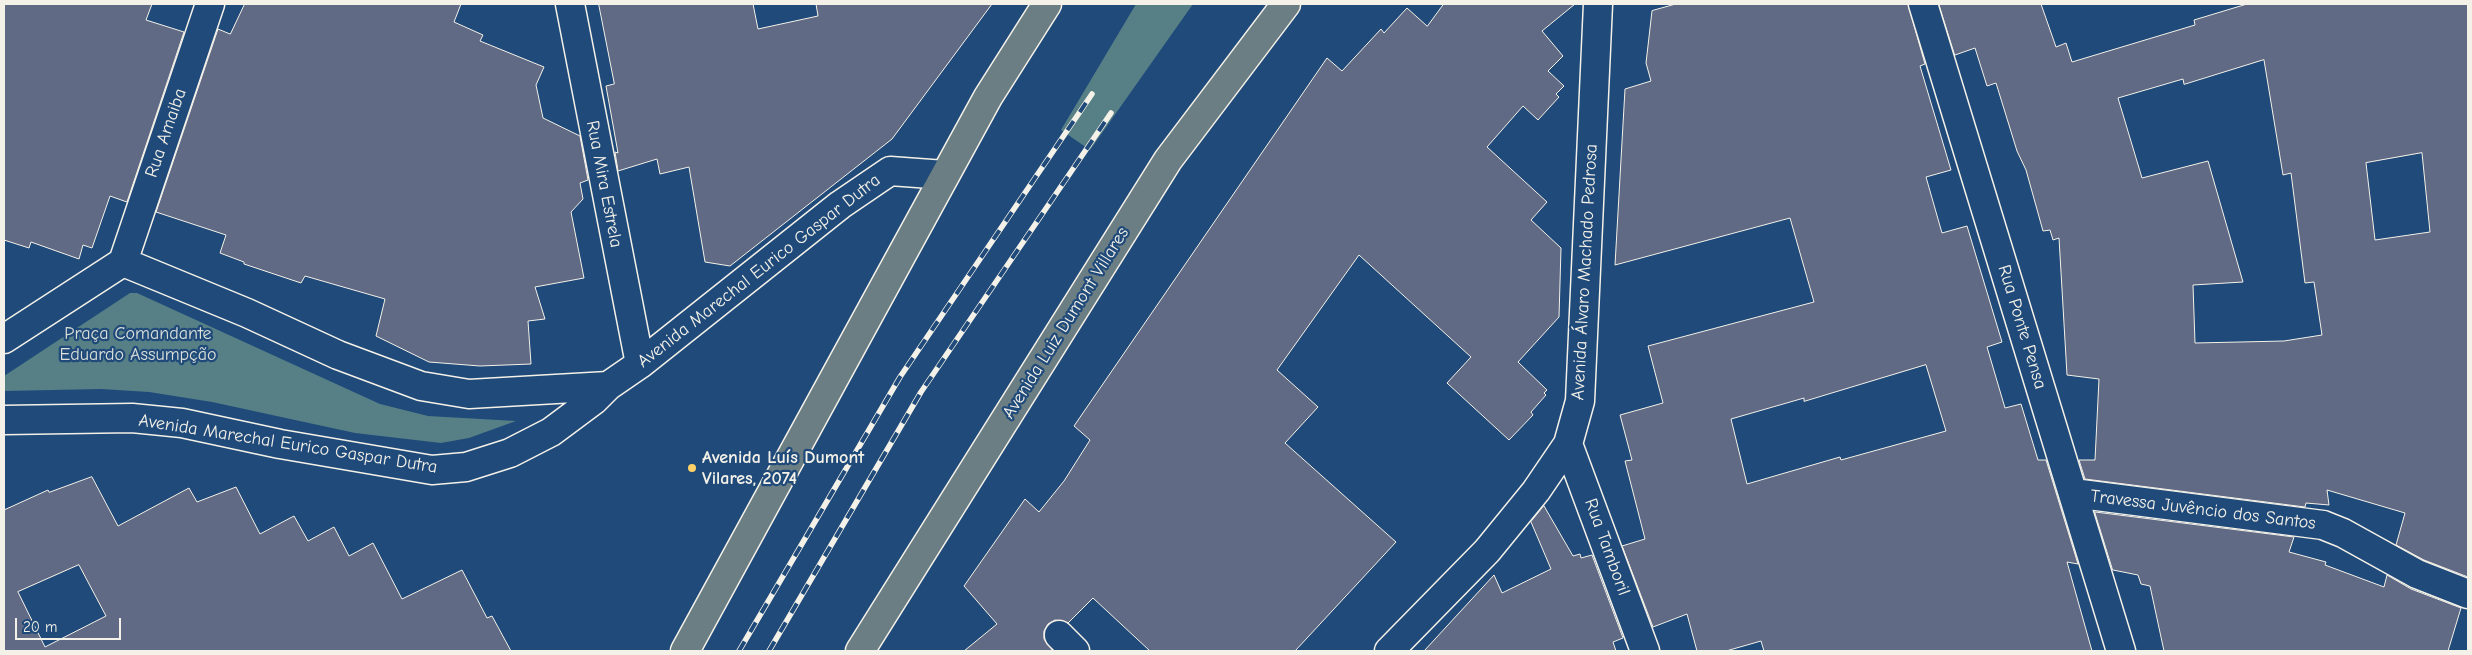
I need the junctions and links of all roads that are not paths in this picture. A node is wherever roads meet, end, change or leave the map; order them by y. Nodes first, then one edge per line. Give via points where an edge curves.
1 (210, 4) edge
2 (570, 4) edge
3 (1047, 4) edge
4 (1286, 4) edge
5 (1598, 4) edge
6 (1923, 4) edge
7 (945, 175) junction
8 (123, 262) junction
9 (4, 339) edge
10 (640, 364) junction
11 (608, 386) junction
12 (4, 420) edge
13 (1568, 444) junction
14 (2073, 493) junction
15 (2468, 594) edge
16 (685, 651) edge
17 (860, 651) edge
18 (1389, 651) edge
19 (1645, 651) edge
20 (2121, 651) edge

1 - 8 street, Rua Amaiba
2 - 10 street, Rua Mira Estrela
3 - 7 main road via 988,97
4 - 17 main road, Avenida Luiz Dumont Villares via 1168,160
5 - 13 street, Avenida Álvaro Machado Pedrosa via 1580,401
6 - 14 street, Rua Ponte Pensa
7 - 10 street, Avenida Marechal Eurico Gaspar Dutra via 890,171 840,204
7 - 16 main road
8 - 9 street
8 - 11 street via 338,355 421,386 469,394
10 - 11 street, Avenida Marechal Eurico Gaspar Dutra
11 - 12 street, Avenida Marechal Eurico Gaspar Dutra via 552,432 510,453 466,467 432,470 280,444 182,423 132,418
13 - 18 street, Avenida Álvaro Machado Pedrosa via 1536,491 1487,551
13 - 19 street, Rua Tamboril
14 - 15 street, Travessa Juvêncio dos Santos via 2323,525 2417,574
14 - 20 street, Rua Ponte Pensa

